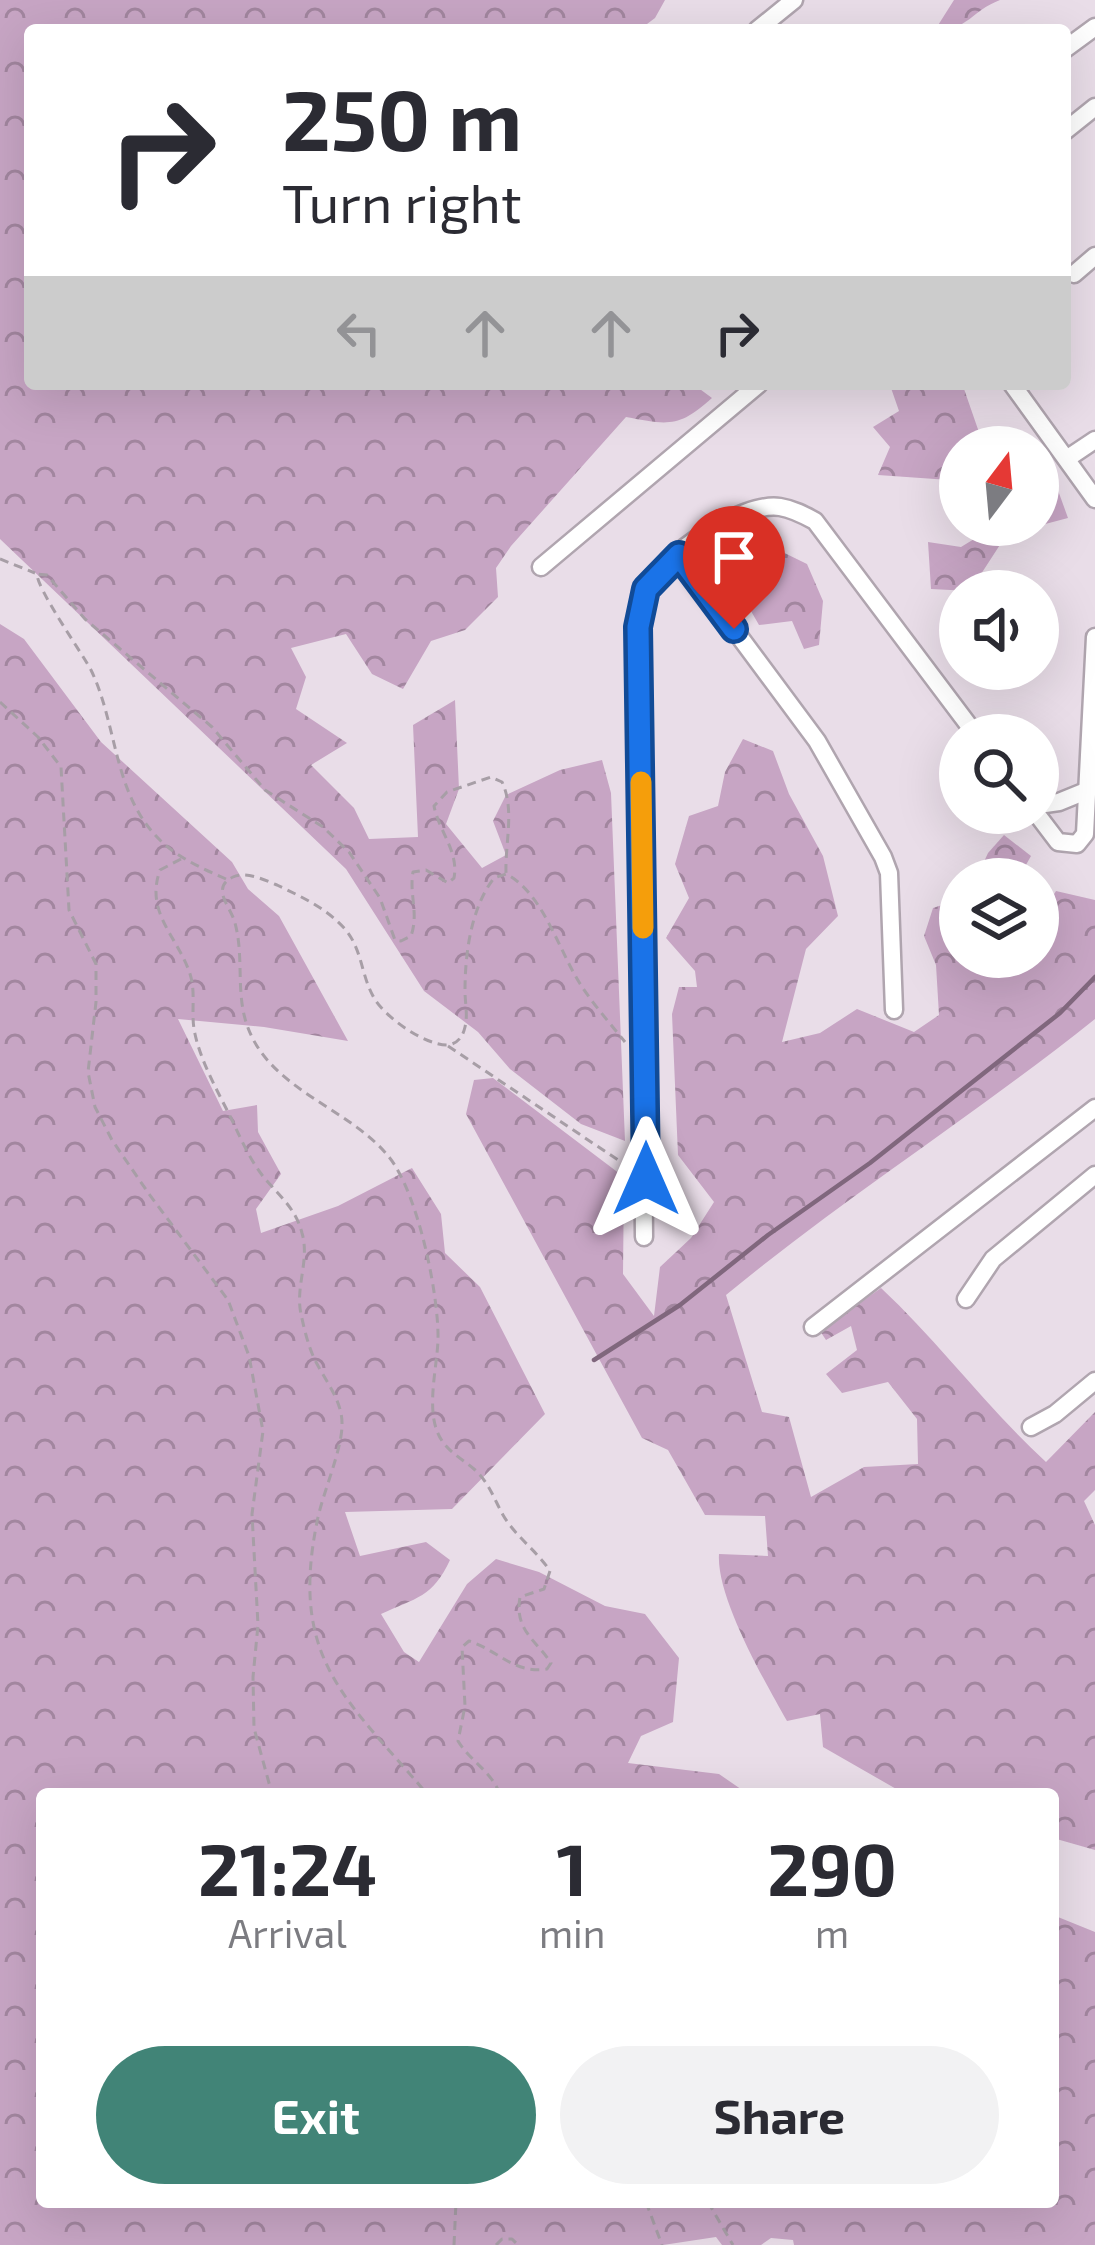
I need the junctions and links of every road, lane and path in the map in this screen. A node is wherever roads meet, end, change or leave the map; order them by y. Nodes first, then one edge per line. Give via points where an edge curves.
1 (794, 0) edge
2 (764, 24) edge
3 (1095, 107) edge
4 (1071, 126) edge
5 (1095, 256) edge
6 (1074, 274) dead end
7 (752, 390) edge
8 (1017, 390) edge
9 (1095, 440) edge
10 (1068, 458) junction
11 (1095, 499) edge
12 (679, 555) junction
13 (0, 559) edge
14 (542, 567) dead end
15 (37, 574) junction
16 (1095, 637) edge
17 (0, 702) edge
18 (960, 714) edge
19 (1086, 791) junction
20 (1059, 802) edge
21 (1053, 834) edge
22 (183, 859) junction
23 (506, 874) junction
24 (228, 880) junction
25 (894, 1010) dead end
26 (446, 1045) junction
27 (645, 1063) junction
28 (1095, 1108) edge
29 (1095, 1175) edge
30 (646, 1179) junction
31 (644, 1237) dead end
32 (966, 1299) dead end
33 (813, 1327) dead end
34 (1095, 1381) edge
35 (1031, 1427) dead end
36 (270, 1788) edge
37 (422, 1788) edge
38 (498, 1788) edge
39 (456, 2208) edge
40 (648, 2208) edge
41 (711, 2208) edge
42 (454, 2245) edge
43 (496, 2245) edge
44 (518, 2245) edge
45 (662, 2245) edge
46 (733, 2245) edge

1 - 2 street
3 - 4 street
5 - 6 street
7 - 14 street
8 - 10 street
9 - 10 street
10 - 11 street
12 - 18 street via 739,511 778,506 815,521
12 - 25 street via 818,741 884,857
12 - 27 street via 646,589 638,627
13 - 15 path
15 - 22 path via 98,687 129,794 155,835
15 - 23 path via 199,714 265,790 350,852 395,940 411,936 416,922 413,872 454,878 457,862 434,806 447,792 491,777 502,782
16 - 19 street
17 - 36 path via 61,767 69,910 97,964 88,1072 95,1107 228,1300 249,1356 262,1431 252,1514 254,1728
19 - 20 street
19 - 21 street via 1087,826 1077,844
22 - 24 path
22 - 37 path via 160,870 156,905 189,969 195,1034 210,1071 245,1148 301,1227 300,1312 342,1426 308,1581 316,1637 346,1703
23 - 26 path via 494,878 479,907 468,944 463,1035
23 - 27 path via 530,894 590,998
24 - 26 path via 265,880 327,912 348,932 381,1007
24 - 38 path via 221,896 237,929 242,1004 254,1041 290,1081 368,1134 403,1178 433,1281 436,1430 550,1571 544,1589 520,1597 518,1606 521,1628 551,1664 547,1669 514,1666 469,1641 462,1647 458,1741
26 - 30 path
27 - 30 street
28 - 33 street
29 - 32 street via 993,1259
30 - 31 street
34 - 35 street
39 - 42 path
40 - 45 path
41 - 46 path
43 - 44 path

